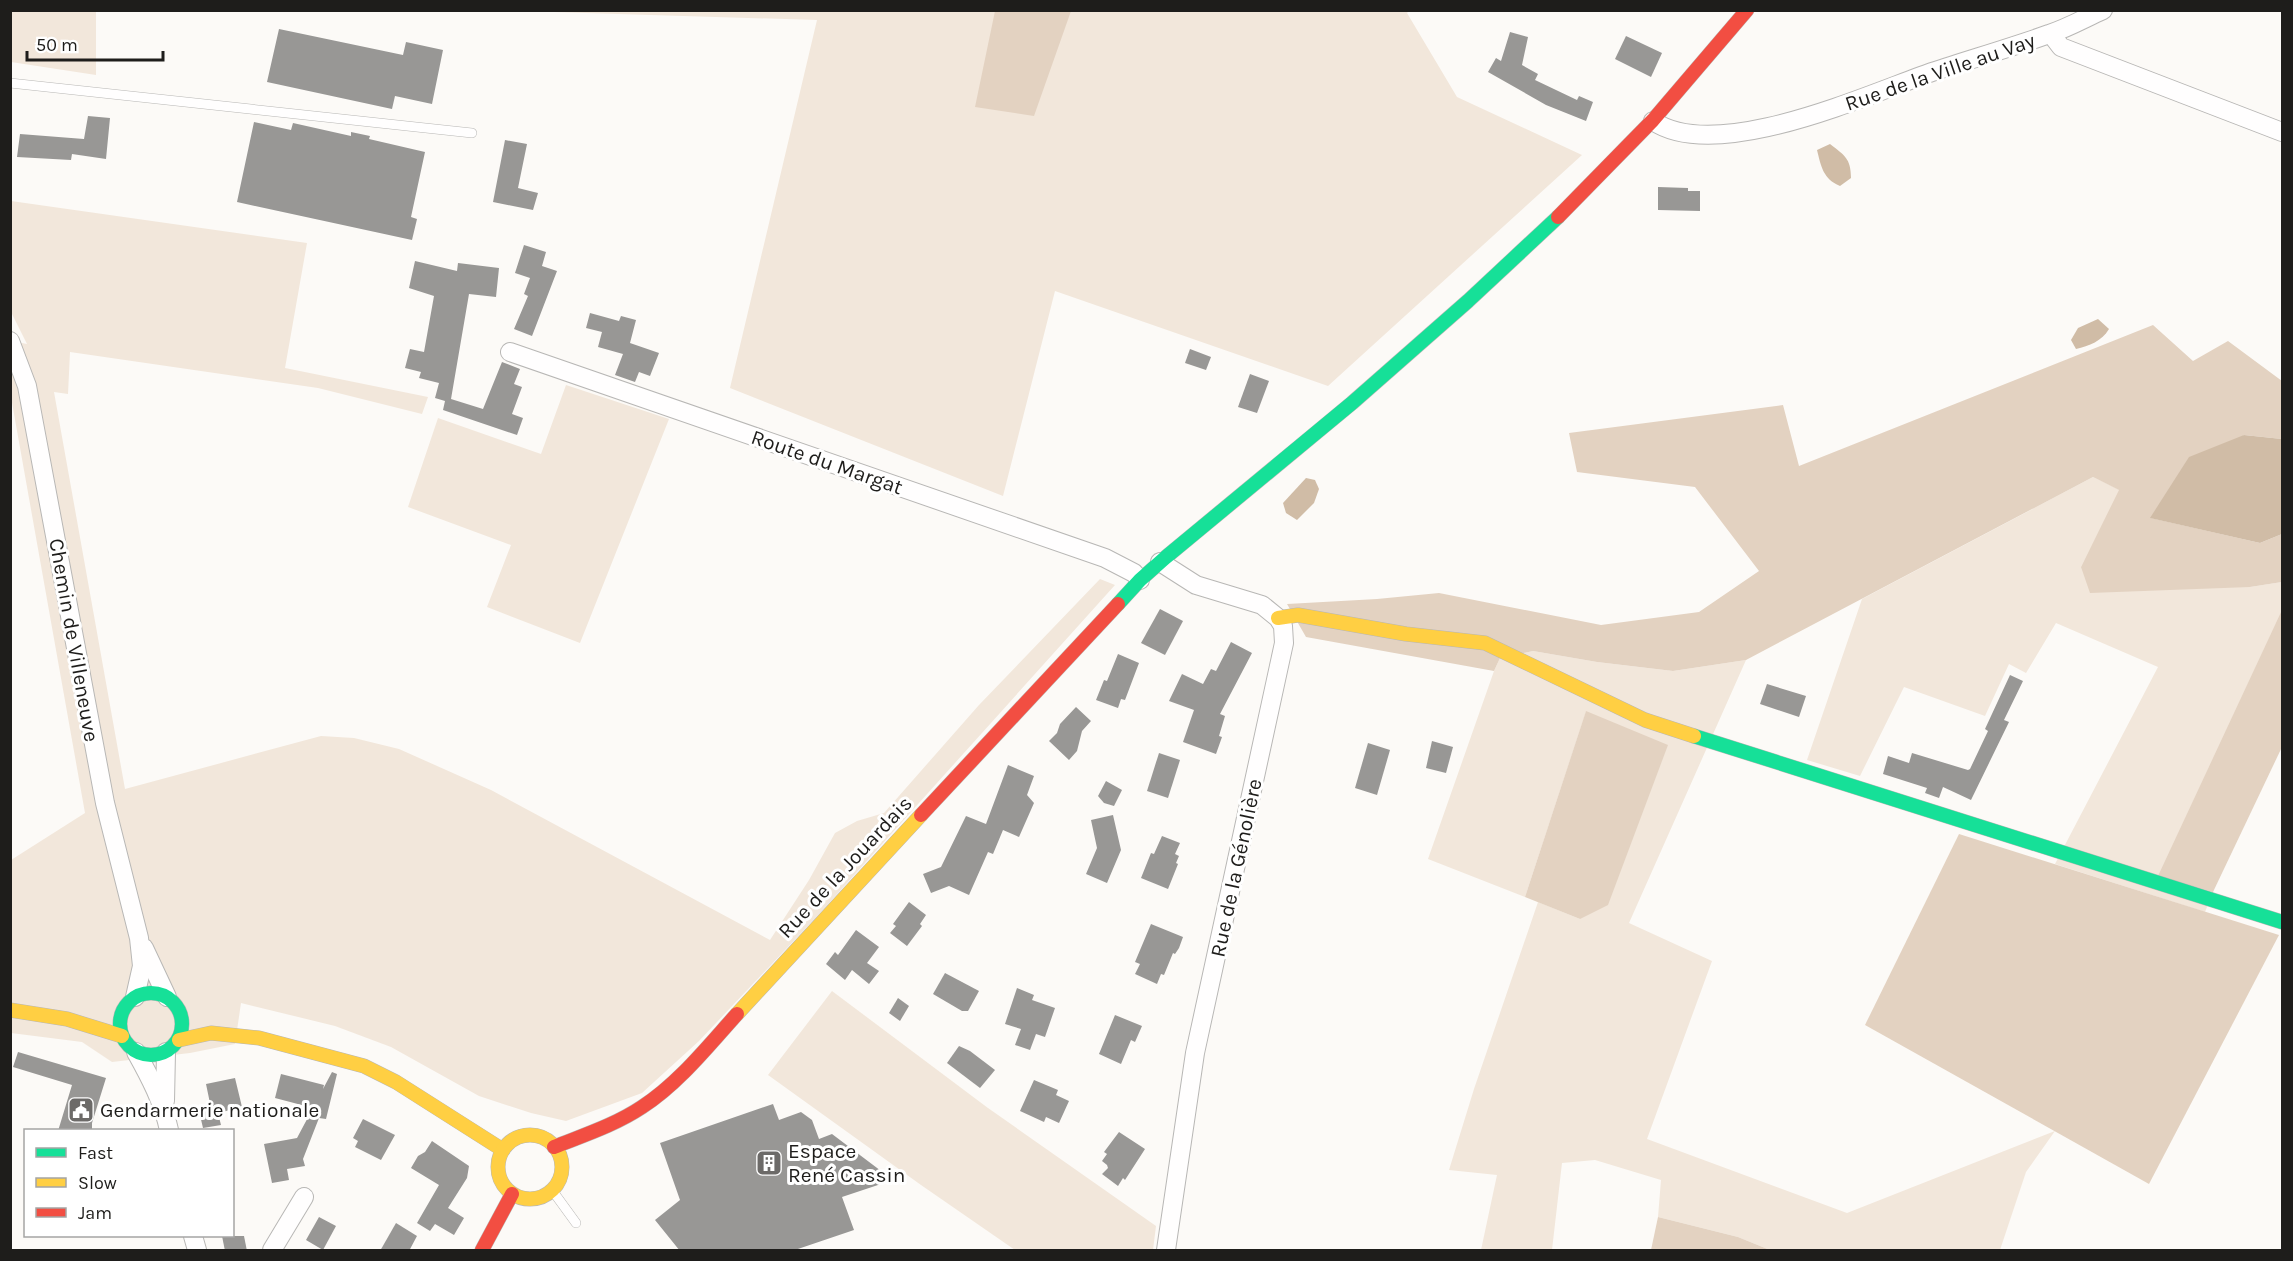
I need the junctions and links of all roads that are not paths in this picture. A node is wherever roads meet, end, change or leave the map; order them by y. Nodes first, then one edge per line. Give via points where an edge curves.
1 (1748, 10) edge
2 (2096, 12) edge
3 (2051, 34) junction
4 (10, 83) edge
5 (1653, 121) junction
6 (2283, 132) edge
7 (472, 133) dead end
8 (10, 342) edge
9 (510, 352) dead end
10 (1160, 562) junction
11 (1140, 580) junction
12 (1278, 618) junction
13 (2283, 922) edge
14 (139, 938) junction
15 (130, 1002) junction
16 (172, 1002) junction
17 (10, 1010) edge
18 (107, 1010) dead end
19 (88, 1013) dead end
20 (52, 1014) junction
21 (122, 1036) junction
22 (259, 1038) junction
23 (172, 1046) junction
24 (135, 1052) junction
25 (167, 1122) edge
26 (555, 1147) junction
27 (503, 1150) junction
28 (552, 1190) junction
29 (512, 1194) junction
30 (304, 1197) dead end
31 (576, 1223) dead end
32 (272, 1251) edge
33 (482, 1251) edge
34 (1166, 1251) edge

1 - 5 main road, Rue de la Jouardais
2 - 3 street
3 - 5 street, Rue de la Ville au Vay via 1846,105 1762,129 1703,135 1679,133
3 - 6 street, Rue de la Ville au Vay via 2061,47
4 - 7 lane
5 - 10 main road, Rue de la Jouardais via 1466,302 1351,404
8 - 14 street, Chemin de Villeneuve via 27,386 105,803
9 - 11 street, Route du Margat via 1105,558
10 - 11 main road, Rue de la Jouardais
10 - 12 street via 1196,585 1262,605
11 - 26 main road, Rue de la Jouardais via 685,1070 644,1106 617,1122
12 - 13 main road via 1298,615 1485,643 1645,720
12 - 34 street, Rue de la Génolière via 1284,643 1195,1053
14 - 15 street, Chemin de Villeneuve via 142,966
14 - 16 street, Chemin de Villeneuve
15 - 16 main road via 151,993
15 - 18 main road
15 - 21 main road via 120,1027
16 - 22 main road
16 - 23 main road via 183,1024
17 - 20 main road
19 - 20 main road
20 - 21 main road
21 - 24 main road
22 - 23 main road via 211,1033
22 - 27 main road via 364,1066
23 - 24 main road via 156,1056
23 - 25 street via 164,1079
24 - 25 street
26 - 27 main road via 541,1137 525,1136 508,1143
26 - 28 main road via 561,1174
27 - 29 main road via 498,1169
28 - 29 main road via 533,1199
28 - 31 lane
29 - 33 main road
30 - 32 street

